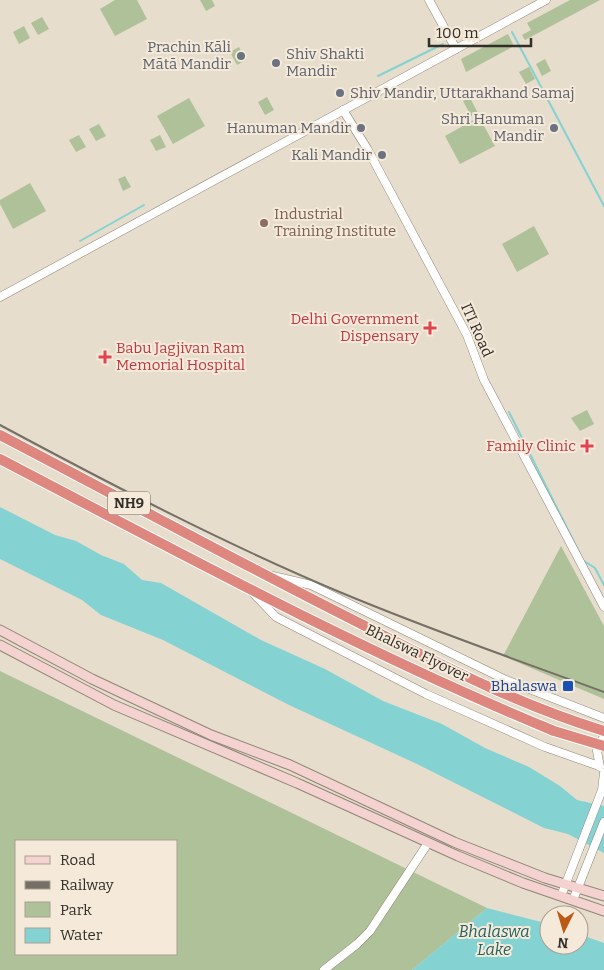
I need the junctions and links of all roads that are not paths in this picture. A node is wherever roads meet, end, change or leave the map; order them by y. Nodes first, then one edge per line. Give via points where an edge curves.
1 (429, 0) edge
2 (435, 0) edge
3 (546, 0) edge
4 (458, 48) junction
5 (343, 110) junction
6 (0, 298) edge
7 (0, 435) edge
8 (0, 459) edge
9 (257, 572) junction
10 (248, 589) junction
11 (604, 607) edge
12 (0, 630) edge
13 (0, 645) edge
14 (604, 718) edge
15 (604, 731) edge
16 (604, 736) edge
17 (604, 746) edge
18 (602, 770) edge
19 (302, 771) junction
20 (297, 783) junction
21 (604, 822) edge
22 (428, 843) junction
23 (566, 884) junction
24 (578, 888) junction
25 (561, 896) junction
26 (604, 896) edge
27 (574, 900) junction
28 (604, 911) edge
29 (324, 970) edge

1 - 4 street
2 - 4 street
3 - 4 street
4 - 5 street
5 - 6 street
5 - 11 street, ITI Road via 368,150 461,325 484,380
7 - 9 highway, NH9
8 - 10 highway, Bhalswa Flyover
9 - 14 street via 311,585 506,680
9 - 15 highway, Bhalswa Flyover / NH9 via 484,687
10 - 17 highway, Bhalswa Flyover, bridge via 478,700 554,731
10 - 18 street via 276,617 417,689
12 - 19 main road via 92,679 211,735
13 - 20 main road via 114,705
16 - 18 street via 597,751
18 - 23 street via 602,790
19 - 20 main road
19 - 23 main road via 454,842
20 - 22 main road
21 - 24 street
22 - 25 main road
22 - 29 street via 370,931
23 - 24 main road
23 - 25 street
24 - 26 main road
24 - 27 street
25 - 27 main road
27 - 28 main road

